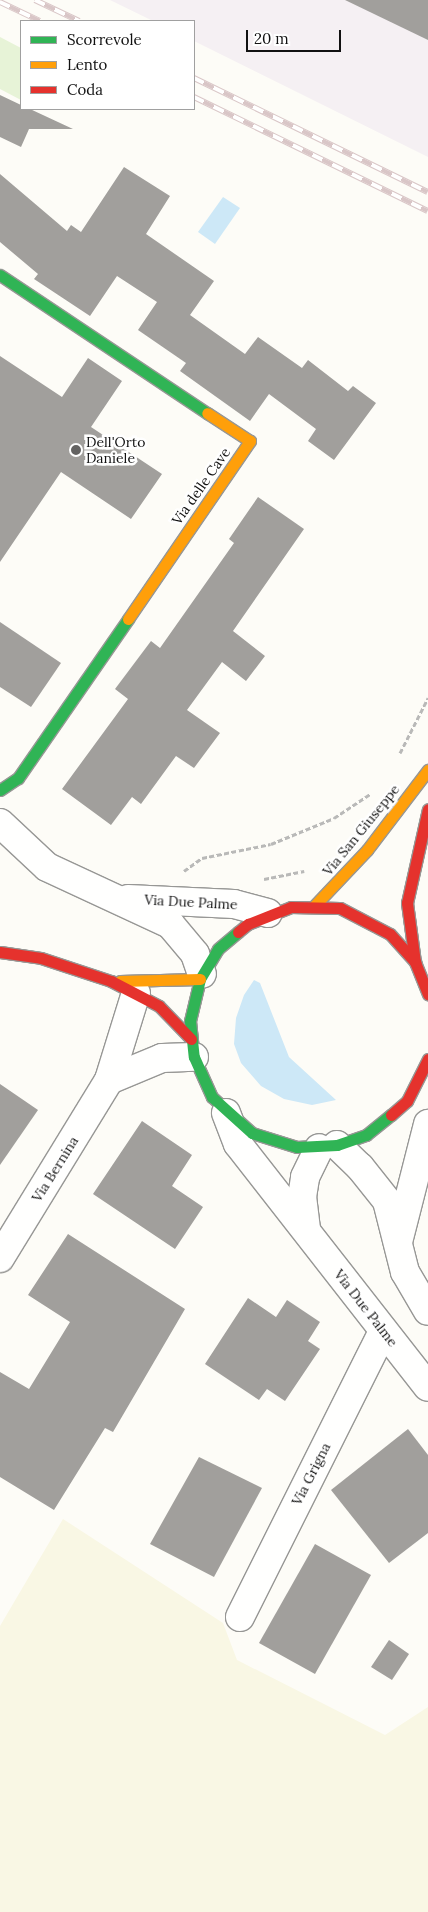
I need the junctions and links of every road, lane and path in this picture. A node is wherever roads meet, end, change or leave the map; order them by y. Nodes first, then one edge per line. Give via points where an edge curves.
1 (0, 276) edge
2 (428, 698) edge
3 (396, 762) dead end
4 (428, 770) edge
5 (377, 786) dead end
6 (0, 790) edge
7 (428, 809) edge
8 (0, 823) edge
9 (346, 872) junction
10 (180, 874) dead end
11 (261, 880) dead end
12 (111, 898) junction
13 (315, 905) junction
14 (268, 913) junction
15 (0, 952) edge
16 (415, 962) junction
17 (201, 977) junction
18 (111, 981) junction
19 (136, 993) junction
20 (428, 994) edge
21 (192, 1048) junction
22 (427, 1071) edge
23 (109, 1080) junction
24 (226, 1113) junction
25 (428, 1124) edge
26 (328, 1147) junction
27 (306, 1229) junction
28 (398, 1242) junction
29 (0, 1258) edge
30 (428, 1311) edge
31 (383, 1331) junction
32 (428, 1387) edge
33 (240, 1617) dead end

1 - 6 street, Via delle Cave via 250,441 18,778
2 - 3 path
4 - 9 street, Via San Giuseppe
5 - 10 path via 334,818 271,844 202,858
7 - 16 street via 407,903
8 - 12 street, Via Due Palme via 46,867
9 - 11 path via 308,871
9 - 13 street, Via San Giuseppe
12 - 14 street, Via Due Palme via 234,904
12 - 17 street, Via Due Palme via 170,924 185,938
13 - 14 street
13 - 16 street via 363,917 390,934
14 - 17 street via 248,924 218,949
15 - 18 street via 41,958
16 - 20 street
17 - 18 street
17 - 21 street via 190,1021
18 - 19 street
19 - 21 street via 177,1021
19 - 23 street, Via Bernina
21 - 23 street
21 - 24 street via 212,1097
22 - 26 street via 407,1102 392,1117 366,1135
23 - 29 street, Via Bernina
24 - 26 street via 252,1133 274,1142
24 - 27 street, Via Due Palme via 238,1144
25 - 28 street
26 - 27 street, Via Due Palme via 305,1177 302,1197
26 - 28 street via 360,1166 387,1201
27 - 31 street, Via Due Palme
28 - 30 street via 405,1272
31 - 32 street, Via Due Palme
31 - 33 street, Via Grigna

